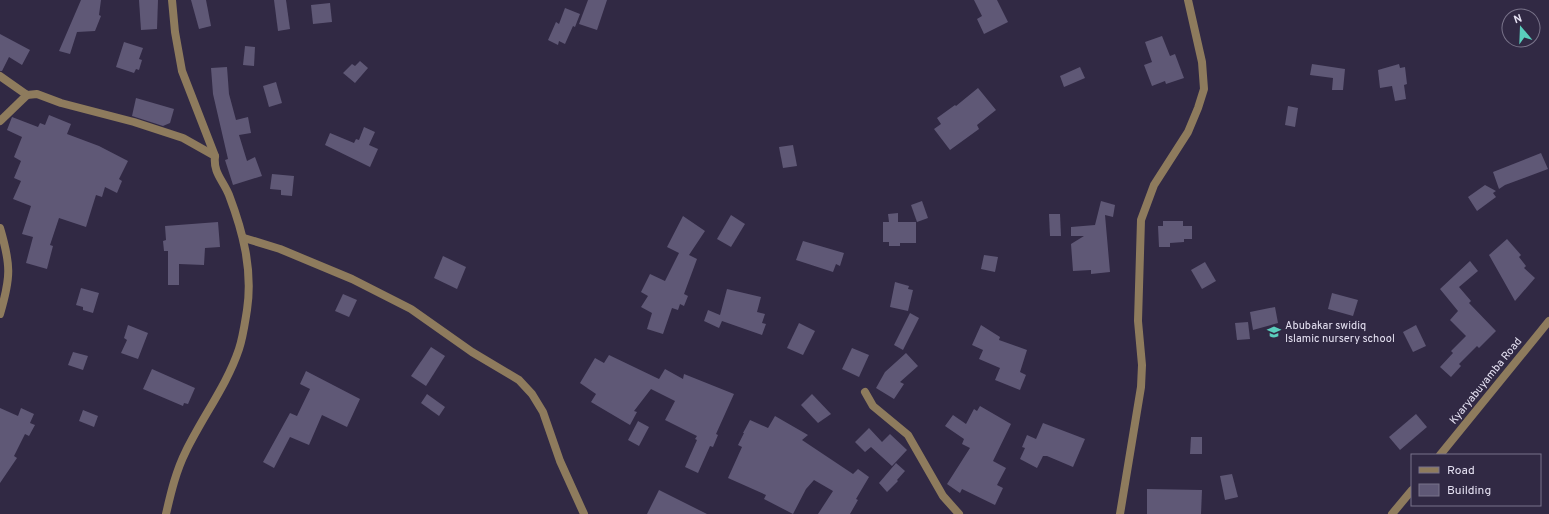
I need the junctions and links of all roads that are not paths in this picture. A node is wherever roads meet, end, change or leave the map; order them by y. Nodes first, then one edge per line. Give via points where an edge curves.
1 (172, 0) edge
2 (1188, 0) edge
3 (0, 76) edge
4 (27, 95) junction
5 (0, 121) edge
6 (215, 156) junction
7 (0, 228) edge
8 (244, 238) junction
9 (0, 314) edge
10 (1549, 321) edge
11 (865, 392) dead end
12 (1441, 454) edge
13 (1411, 491) edge
14 (166, 514) edge
15 (584, 514) edge
16 (959, 514) edge
17 (1120, 514) edge
18 (1392, 514) edge

1 - 6 street via 182,71
2 - 17 street via 1202,62 1204,89 1188,132 1154,185 1141,220 1138,321 1141,387
3 - 4 street
4 - 5 street
4 - 6 street via 37,94 141,124 183,138
6 - 8 street via 213,166 228,193
7 - 9 street via 8,263 9,282
8 - 14 street via 249,272 248,309 239,348 225,380 185,451 172,486
8 - 15 street via 280,249 352,278 411,309 472,352 519,380 543,412 560,461
10 - 12 street, Kyaryabuyamba Road
11 - 16 street via 873,406 908,435 943,496
13 - 18 street

